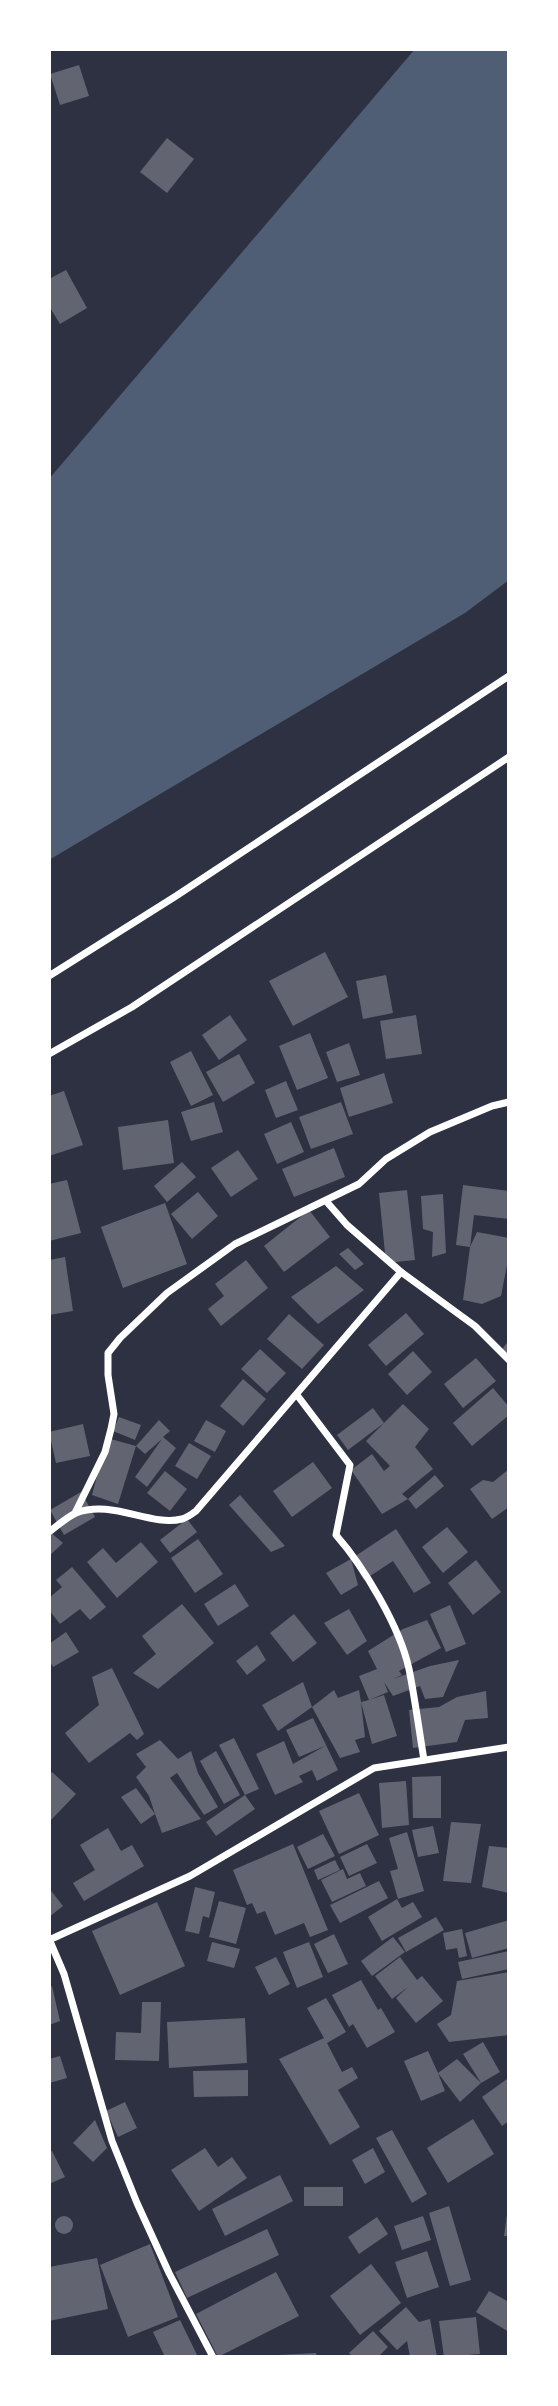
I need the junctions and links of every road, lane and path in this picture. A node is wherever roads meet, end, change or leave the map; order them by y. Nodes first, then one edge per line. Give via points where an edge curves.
1 (509, 677) edge
2 (509, 757) edge
3 (49, 976) edge
4 (49, 1054) edge
5 (509, 1102) edge
6 (326, 1201) junction
7 (401, 1272) junction
8 (509, 1360) edge
9 (297, 1395) junction
10 (75, 1513) junction
11 (49, 1532) edge
12 (509, 1747) edge
13 (424, 1760) junction
14 (49, 1940) edge
15 (213, 2357) edge

1 - 3 street
2 - 4 street via 132,1007
5 - 6 street via 430,1132 386,1159 359,1185
6 - 7 street
6 - 10 street via 234,1244 167,1293 120,1338 108,1353 114,1414 111,1429 105,1452
7 - 8 street via 475,1326
7 - 9 street
9 - 10 street via 196,1511 182,1519 164,1520 113,1509
9 - 13 street via 350,1465 336,1535 385,1609 402,1650
10 - 11 street
12 - 13 street
13 - 14 street via 374,1768 190,1876
14 - 15 street via 64,1974 112,2141 136,2203

